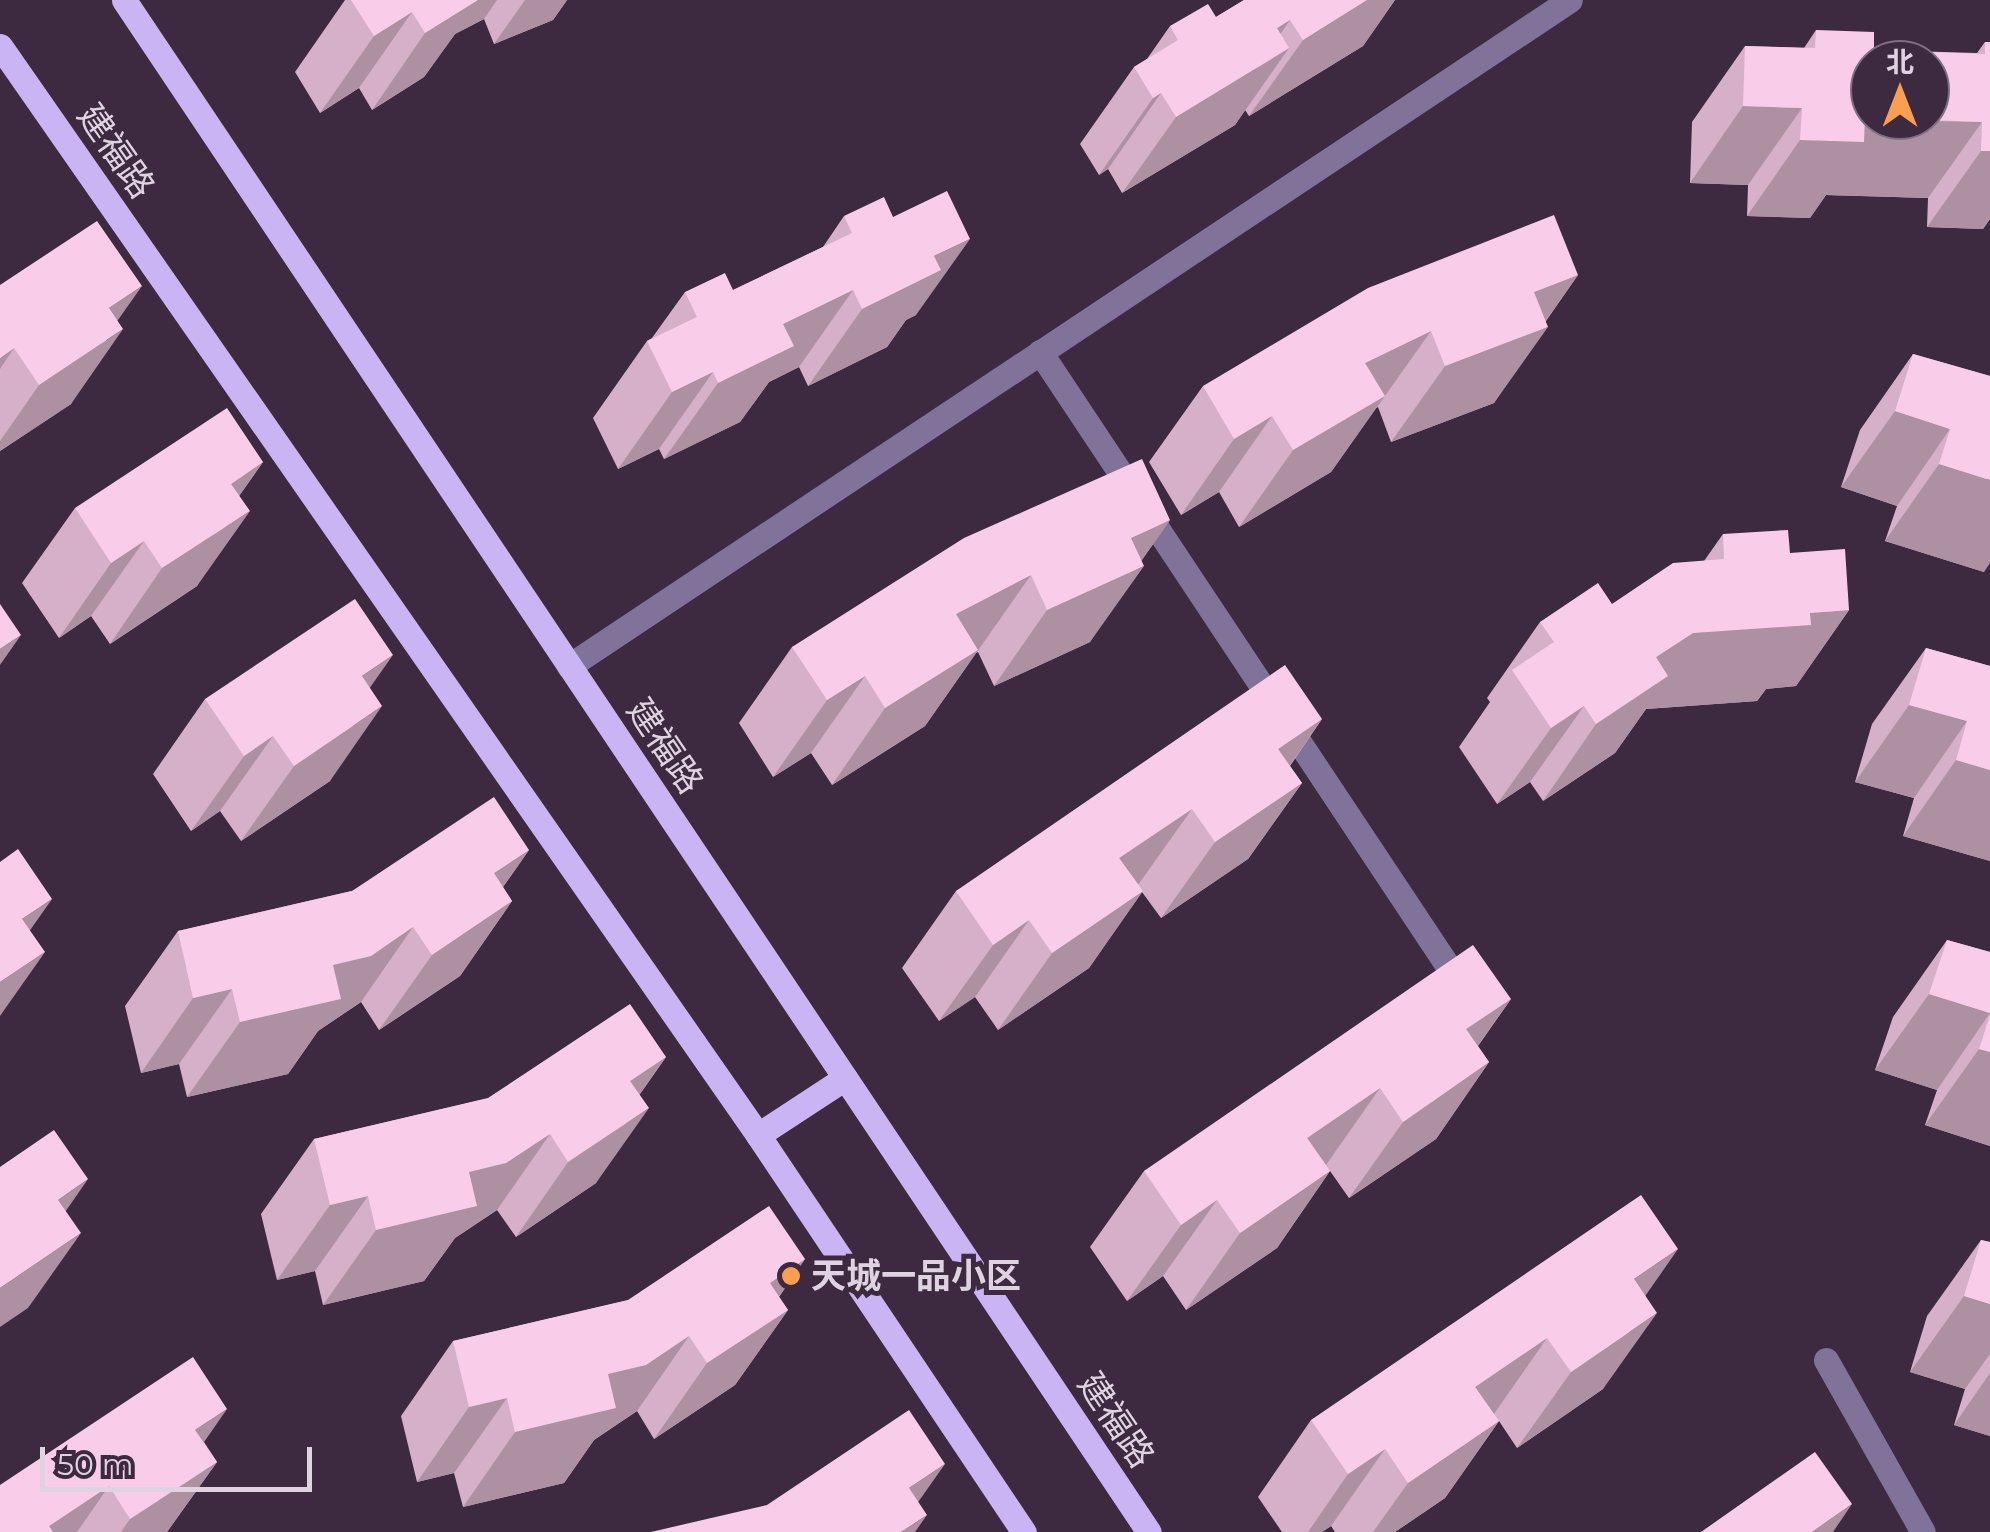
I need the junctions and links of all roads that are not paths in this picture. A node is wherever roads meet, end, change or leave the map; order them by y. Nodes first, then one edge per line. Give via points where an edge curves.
1 (124, 0) edge
2 (1570, 0) edge
3 (0, 46) edge
4 (1040, 352) junction
5 (569, 666) junction
6 (1477, 1010) edge
7 (845, 1078) junction
8 (758, 1135) junction
9 (1826, 1360) dead end
10 (1024, 1532) edge
11 (1149, 1532) edge
12 (1922, 1532) edge

1 - 5 main road, 建福路
2 - 4 lane
3 - 8 main road, 建福路
4 - 5 lane
4 - 6 lane
5 - 7 main road, 建福路
7 - 8 main road
7 - 11 main road, 建福路
8 - 10 main road, 建福路
9 - 12 lane

